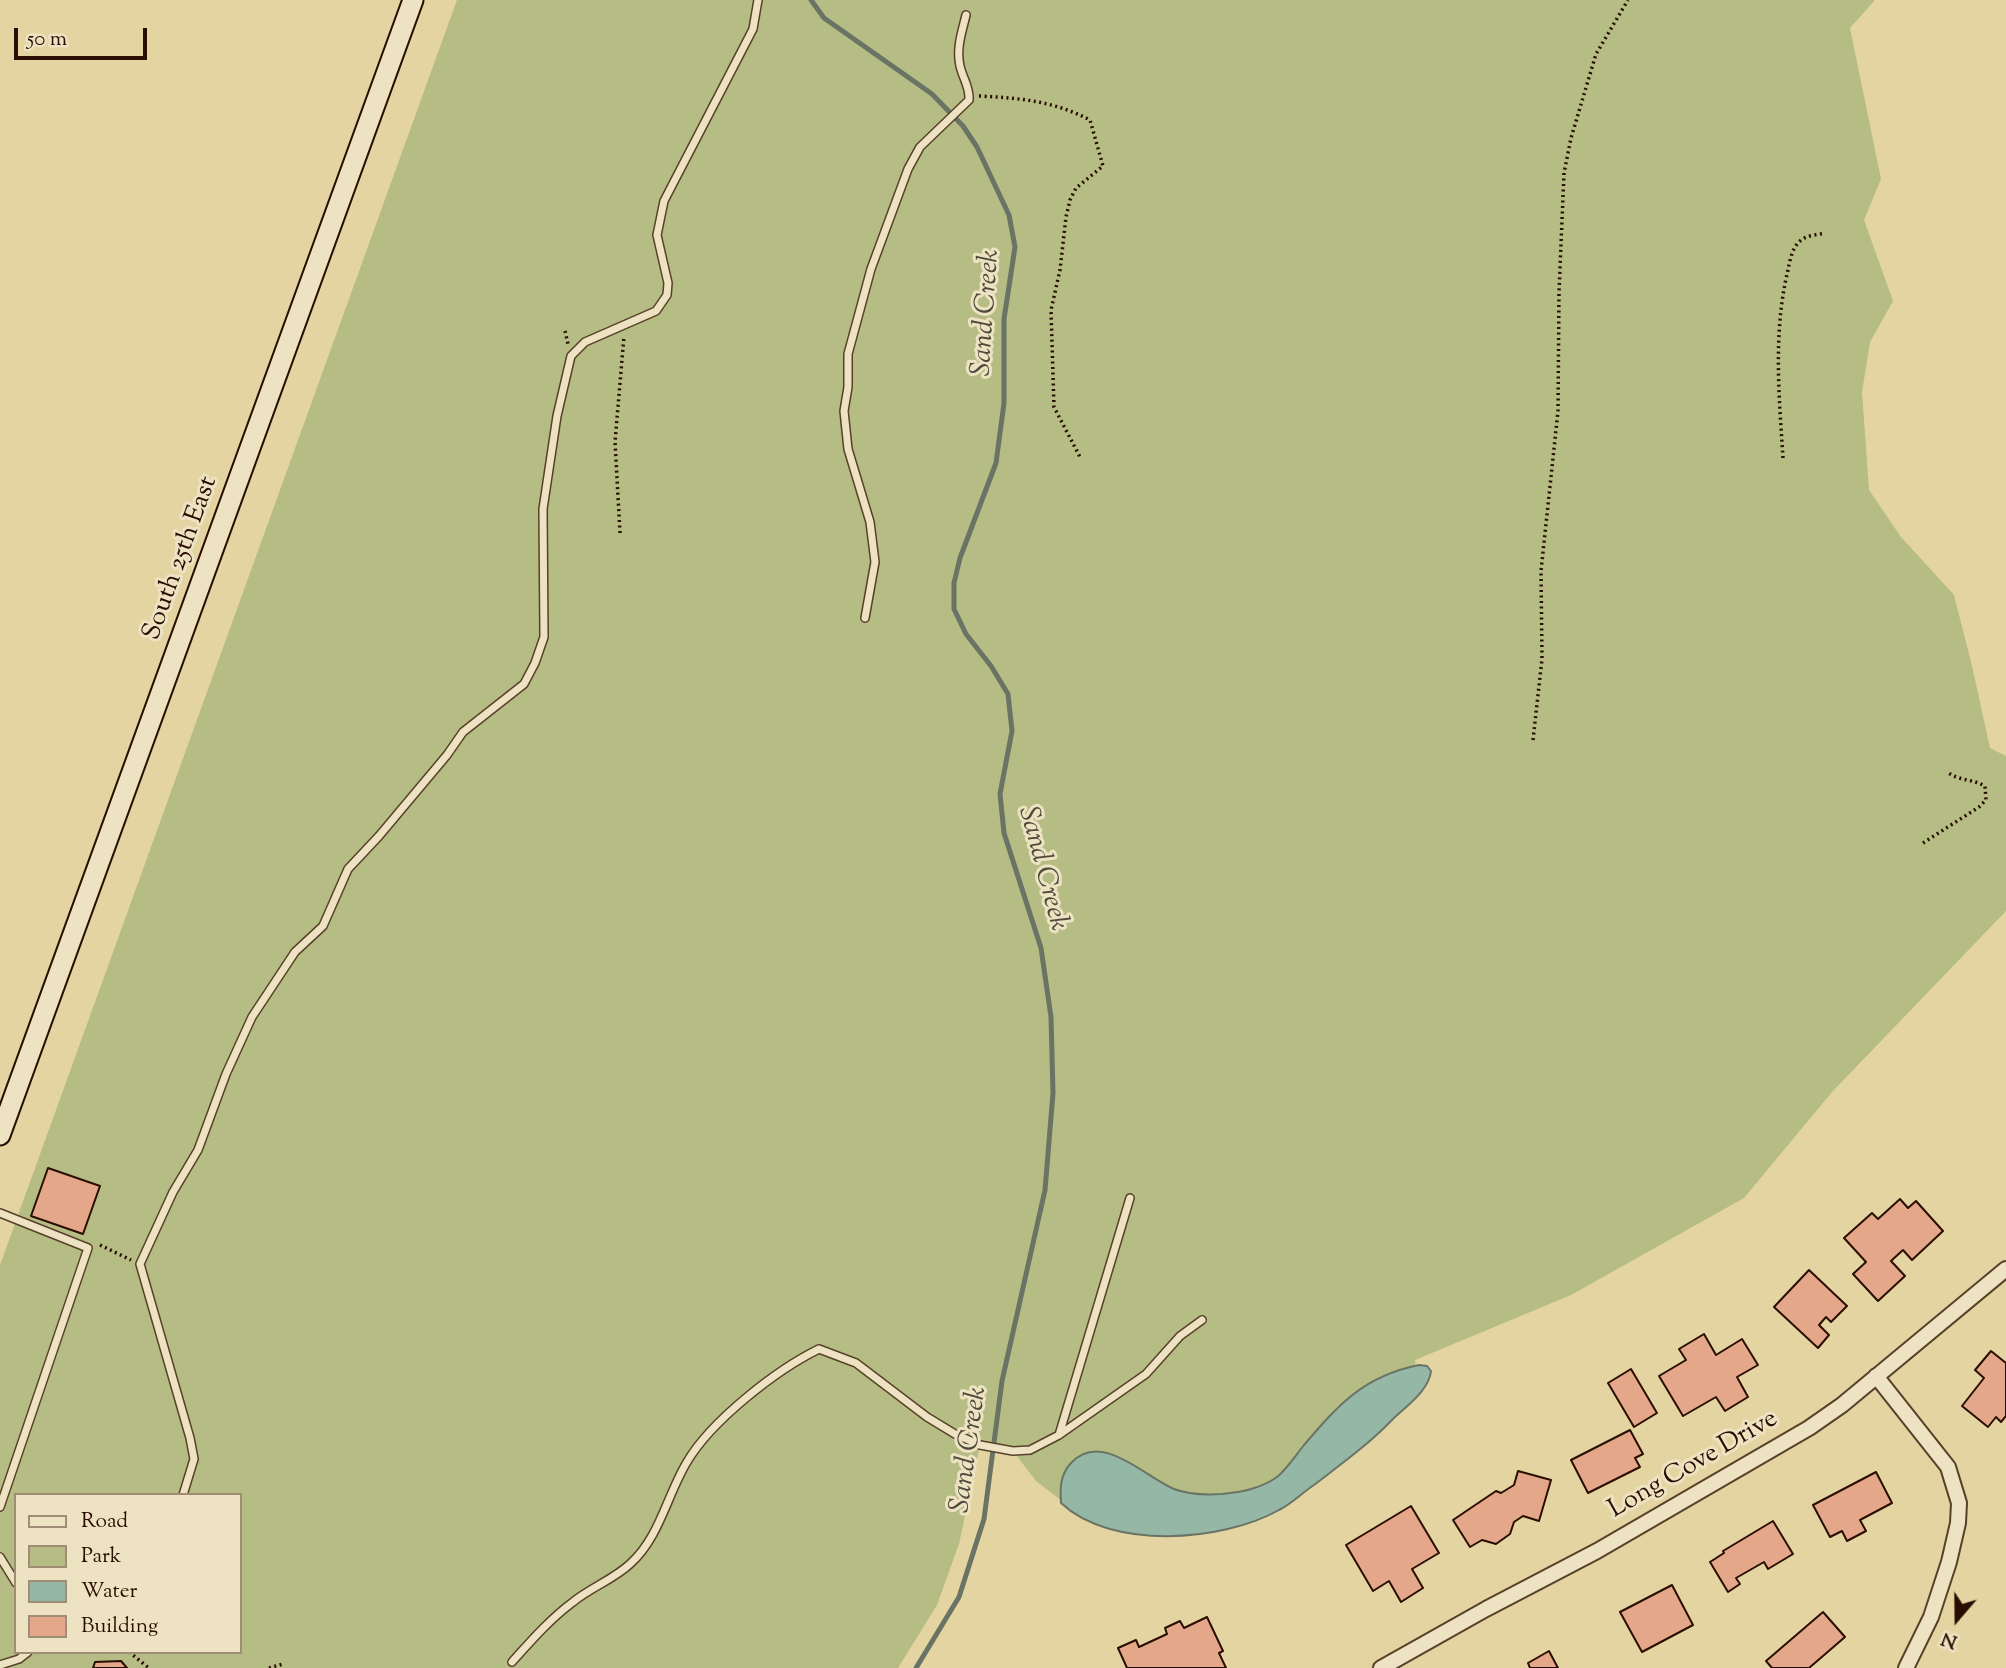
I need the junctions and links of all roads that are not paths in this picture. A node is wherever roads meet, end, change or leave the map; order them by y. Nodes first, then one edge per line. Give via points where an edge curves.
1 (413, 0) edge
2 (758, 0) edge
3 (966, 15) dead end
4 (865, 618) dead end
5 (0, 1135) edge
6 (1130, 1198) dead end
7 (0, 1213) edge
8 (2006, 1269) edge
9 (1202, 1320) dead end
10 (1876, 1376) junction
11 (1059, 1435) junction
12 (184, 1493) edge
13 (0, 1507) edge
14 (0, 1557) edge
15 (14, 1580) edge
16 (26, 1654) edge
17 (512, 1661) dead end
18 (0, 1665) edge
19 (1381, 1668) edge
20 (1906, 1668) edge

1 - 5 main road, South 25th East
2 - 12 lane via 753,29 664,201 656,235 667,295 656,311 585,342 571,356 543,509 544,637 536,663 524,684 463,732 348,869 323,926 295,952 251,1017 198,1150 140,1264 190,1438 194,1459
3 - 4 lane via 958,49 969,99 920,147 908,169 871,269 848,354 844,411 848,449 870,522 875,562
6 - 11 lane
7 - 13 lane via 88,1248
8 - 10 street, Long Cove Drive
9 - 11 lane via 1146,1374
10 - 19 street, Long Cove Drive via 1809,1428 1597,1551
10 - 20 street via 1948,1467 1959,1503 1949,1562 1931,1616
11 - 17 lane via 1030,1450 980,1445 928,1417 856,1363 819,1349 727,1413 686,1463 653,1535 631,1564 573,1602
14 - 15 lane
16 - 18 lane

